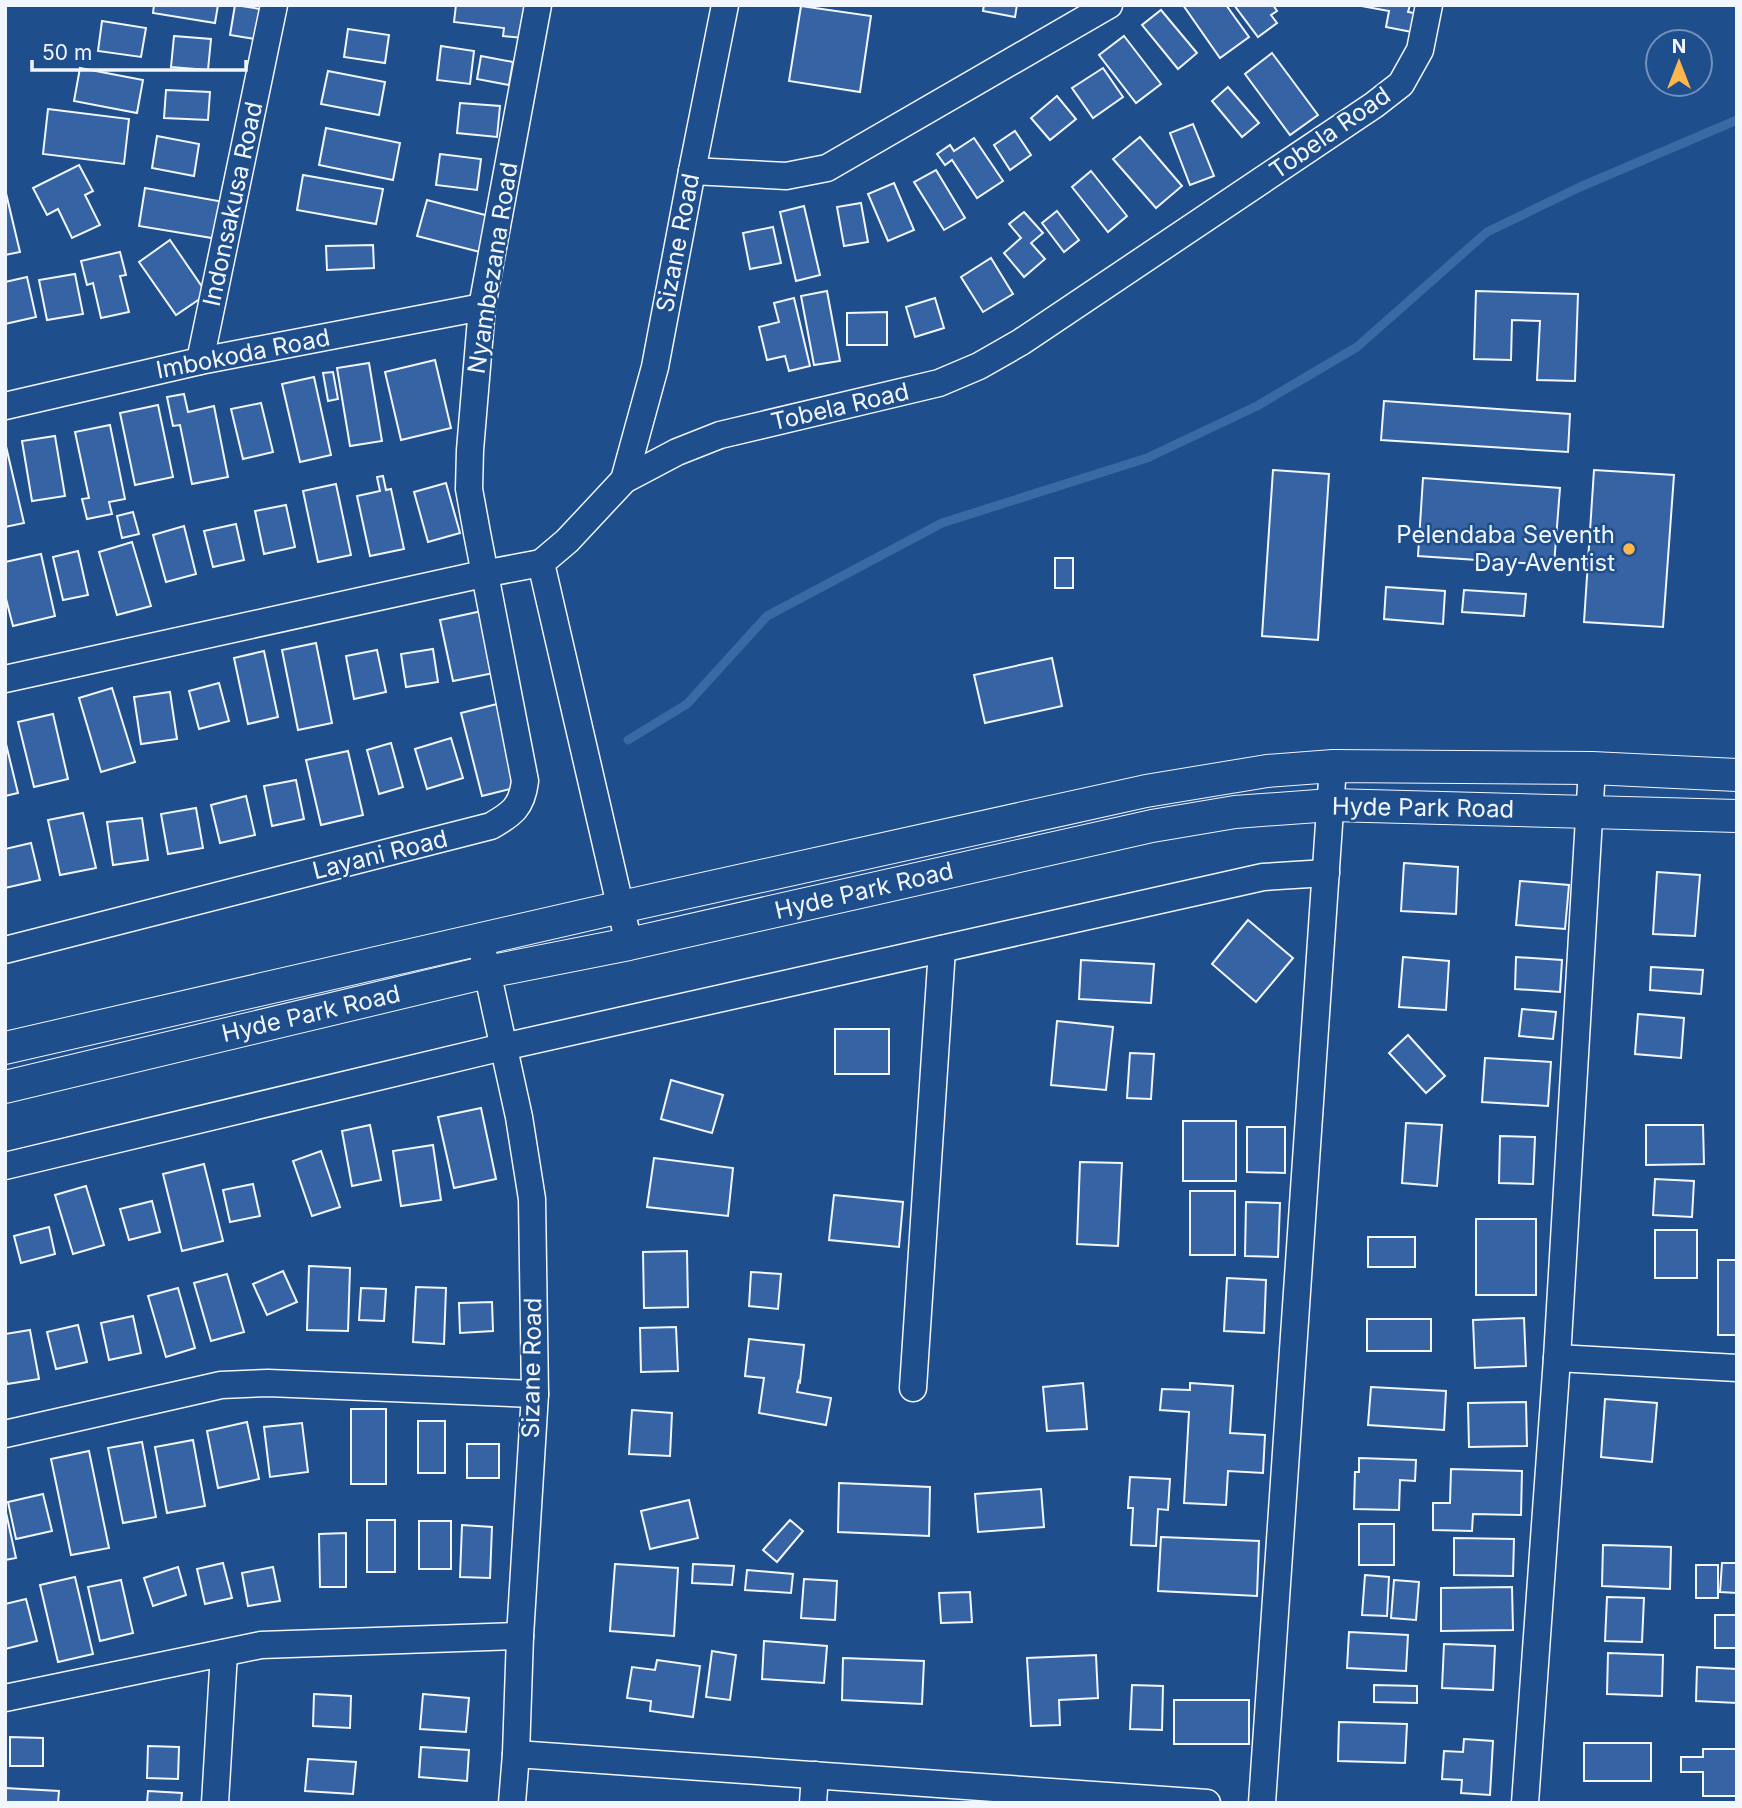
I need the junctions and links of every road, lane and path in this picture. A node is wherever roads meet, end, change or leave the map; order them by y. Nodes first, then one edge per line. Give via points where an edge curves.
1 (274, 5) edge
2 (538, 5) edge
3 (725, 5) edge
4 (1109, 5) edge
5 (1429, 5) edge
6 (692, 171) junction
7 (482, 307) junction
8 (200, 361) junction
9 (5, 406) edge
10 (624, 480) junction
11 (541, 563) junction
12 (483, 573) junction
13 (5, 679) edge
14 (1333, 766) junction
15 (1592, 768) junction
16 (1737, 775) edge
17 (1331, 805) junction
18 (1589, 811) junction
19 (1737, 816) edge
20 (1326, 873) junction
21 (621, 907) junction
22 (480, 939) junction
23 (629, 944) junction
24 (942, 949) junction
25 (5, 950) edge
26 (487, 972) junction
27 (503, 1047) junction
28 (5, 1048) edge
29 (5, 1087) edge
30 (5, 1166) edge
31 (1557, 1358) junction
32 (1737, 1368) edge
33 (913, 1388) dead end
34 (535, 1394) junction
35 (5, 1434) edge
36 (520, 1636) junction
37 (224, 1653) junction
38 (5, 1698) edge
39 (516, 1754) junction
40 (815, 1775) junction
41 (1110, 1799) edge
42 (215, 1803) edge
43 (512, 1803) edge
44 (813, 1803) edge
45 (1208, 1803) edge
46 (1262, 1803) edge
47 (1525, 1803) edge

1 - 8 street, Indonsakusa Road
2 - 7 street, Nyambezana Road
3 - 6 street, Sizane Road
4 - 6 street via 827,168 786,176
5 - 10 street, Tobela Road via 1420,50 1401,84 1021,342 939,383 720,435
6 - 10 street, Sizane Road via 655,367
7 - 8 street, Imbokoda Road
7 - 12 street, Nyambezana Road via 470,489
8 - 9 street, Imbokoda Road
10 - 11 street, Tobela Road
11 - 12 street
11 - 21 street
12 - 13 street
12 - 25 street, Layani Road via 525,781 518,807 506,817 491,827
14 - 15 street, Hyde Park Road
14 - 17 street
14 - 21 street, Hyde Park Road via 1267,771 1146,791
15 - 16 street, Hyde Park Road
15 - 18 street
17 - 18 street, Hyde Park Road
17 - 20 street
17 - 23 street, Hyde Park Road via 1235,812 1152,825
18 - 19 street, Hyde Park Road
18 - 31 street
20 - 24 street via 1263,877
20 - 46 street
21 - 22 street, Hyde Park Road
21 - 23 street
22 - 26 street, Sizane Road
22 - 28 street, Hyde Park Road
23 - 26 street, Hyde Park Road
24 - 27 street
24 - 33 street
26 - 27 street, Sizane Road
26 - 29 street, Hyde Park Road
27 - 30 street
27 - 34 street, Sizane Road via 532,1199
31 - 32 street
31 - 47 street
34 - 35 street via 221,1385
34 - 36 street, Sizane Road
36 - 37 street via 261,1645
36 - 39 street, Sizane Road
37 - 38 street
37 - 42 street
39 - 40 street
39 - 43 street, Sizane Road
40 - 41 street
40 - 44 street
41 - 45 street

